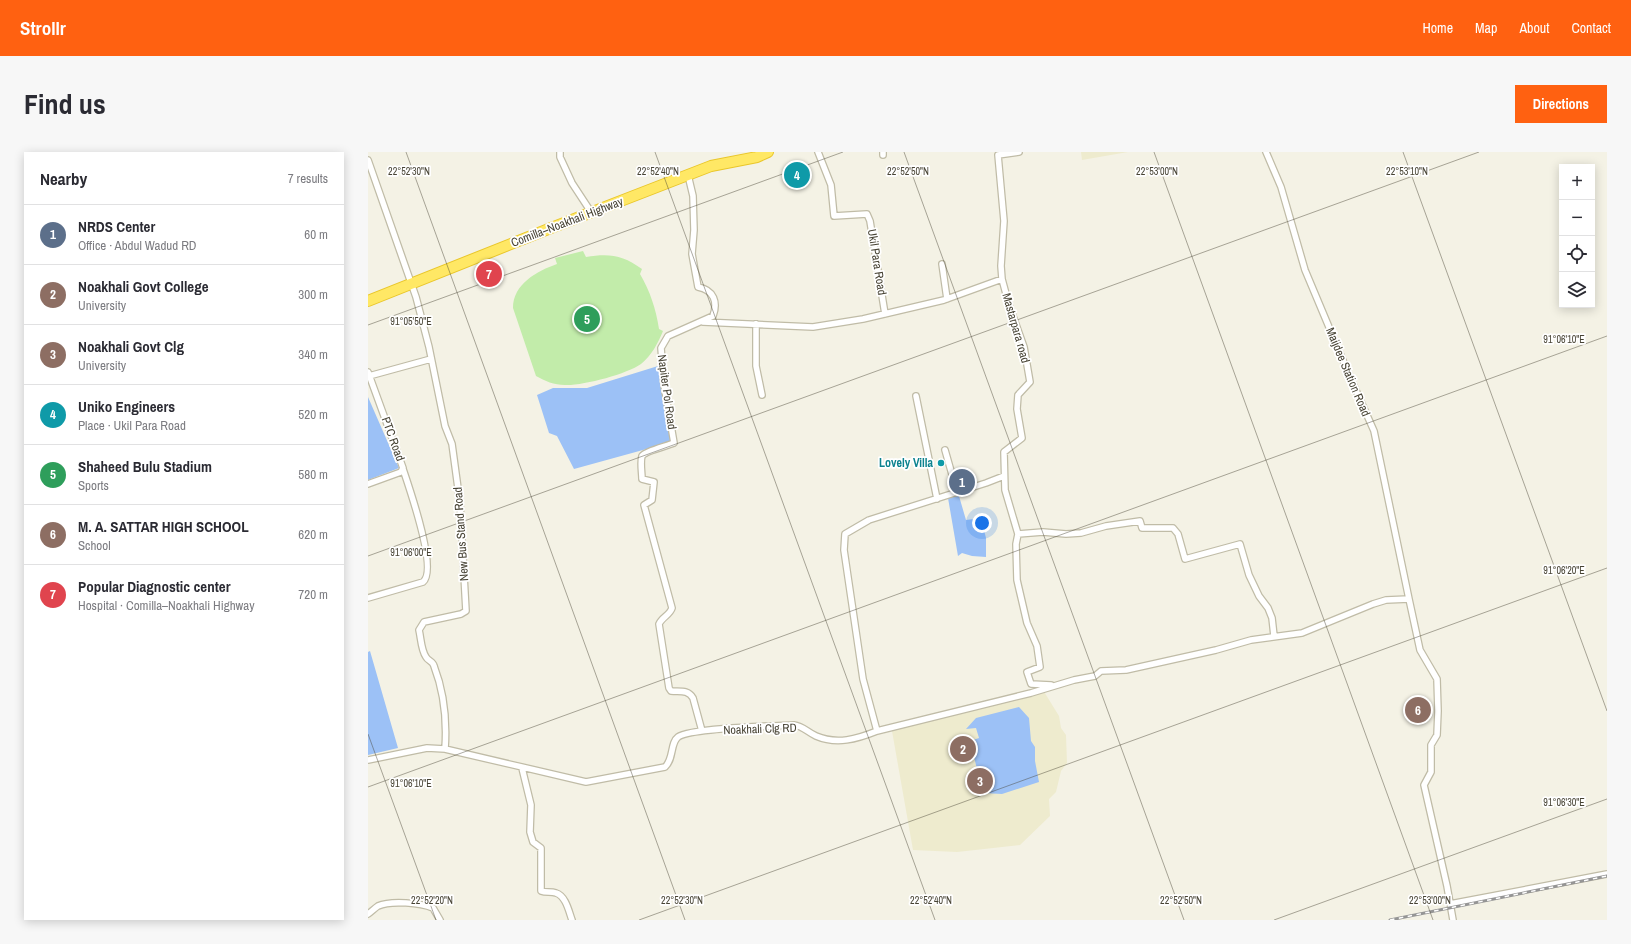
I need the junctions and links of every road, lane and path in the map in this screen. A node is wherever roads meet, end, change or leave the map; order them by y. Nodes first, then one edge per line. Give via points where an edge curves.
1 (560, 152) edge
2 (768, 152) edge
3 (818, 152) edge
4 (1019, 152) edge
5 (1266, 152) edge
6 (368, 160) edge
7 (688, 175) junction
8 (591, 212) junction
9 (942, 264) dead end
10 (1002, 279) junction
11 (412, 284) junction
12 (948, 299) junction
13 (368, 302) edge
14 (885, 314) junction
15 (701, 321) junction
16 (756, 324) junction
17 (431, 359) junction
18 (369, 374) edge
19 (762, 395) dead end
20 (916, 396) dead end
21 (945, 450) dead end
22 (403, 469) junction
23 (1004, 476) junction
24 (368, 484) edge
25 (957, 492) junction
26 (937, 499) junction
27 (1018, 534) junction
28 (368, 598) edge
29 (1409, 598) junction
30 (1274, 636) junction
31 (1055, 685) junction
32 (702, 731) junction
33 (877, 731) junction
34 (445, 749) junction
35 (368, 760) edge
36 (522, 768) junction
37 (1607, 874) edge
38 (1450, 904) junction
39 (368, 914) edge
40 (440, 920) edge
41 (572, 920) edge
42 (1453, 920) edge

1 - 8 street via 572,183
2 - 7 highway, Comilla–Noakhali Highway via 757,157 711,166
3 - 14 street, Ukil Para Road via 831,185 834,216 867,214 870,221
4 - 10 street, Mastarpara road via 998,155 1004,226
5 - 29 street, Maijdee Station Road via 1281,187 1305,270 1374,431
6 - 11 street, New Bus Stand Road
7 - 8 highway, Comilla–Noakhali Highway
7 - 15 street, Napiter Pol Road via 693,202 692,254 698,287 712,292 716,309 713,316
8 - 11 highway, Comilla–Noakhali Highway
9 - 12 street
10 - 12 street
10 - 23 street, Mastarpara road via 1024,347 1030,382 1018,395 1017,409 1022,438 1004,452
11 - 13 highway, Comilla–Noakhali Highway
11 - 17 street, New Bus Stand Road
12 - 14 street
14 - 16 street via 813,327
15 - 16 street
15 - 32 street, Napiter Pol Road via 668,336 661,348 674,442 646,452 641,459 642,479 654,482 652,500 644,505 672,608 659,624 669,688 671,691 691,694
16 - 19 street via 756,366
17 - 18 street
17 - 34 street, New Bus Stand Road via 445,426 455,459 467,607 461,614 424,622 419,630 424,653 426,658 434,663 442,692
18 - 22 street, PTC Road
20 - 26 street
21 - 25 street
22 - 24 street, PTC Road
22 - 28 street via 426,552 428,575 423,582
23 - 25 street
23 - 27 street, Mastarpara road via 1005,490
25 - 26 street
26 - 33 street via 869,520 845,534 843,539 863,679
27 - 30 street via 1081,533 1140,521 1142,528 1173,528 1178,534 1185,559 1240,544 1249,575 1268,608
27 - 31 street, Mastarpara road via 1017,580 1027,623 1037,646 1040,667 1026,672 1031,684
29 - 30 street via 1386,600 1311,630
29 - 38 street, Maijdee Station Road via 1420,650 1437,679 1437,735 1431,745 1431,772 1424,785
30 - 31 street via 1126,670 1101,671 1095,676
31 - 33 street, Noakhali Clg RD
32 - 33 street, Noakhali Clg RD via 794,725 835,741 848,740
32 - 36 street, Noakhali Clg RD via 676,739 670,763 666,767 586,782
34 - 35 street, Noakhali Clg RD via 427,748
34 - 36 street, Noakhali Clg RD
36 - 41 street via 531,805 530,832 533,842 541,848 541,891 556,893 563,897
37 - 38 street
38 - 42 street, Maijdee Station Road
39 - 40 street via 384,904 410,904 433,908

